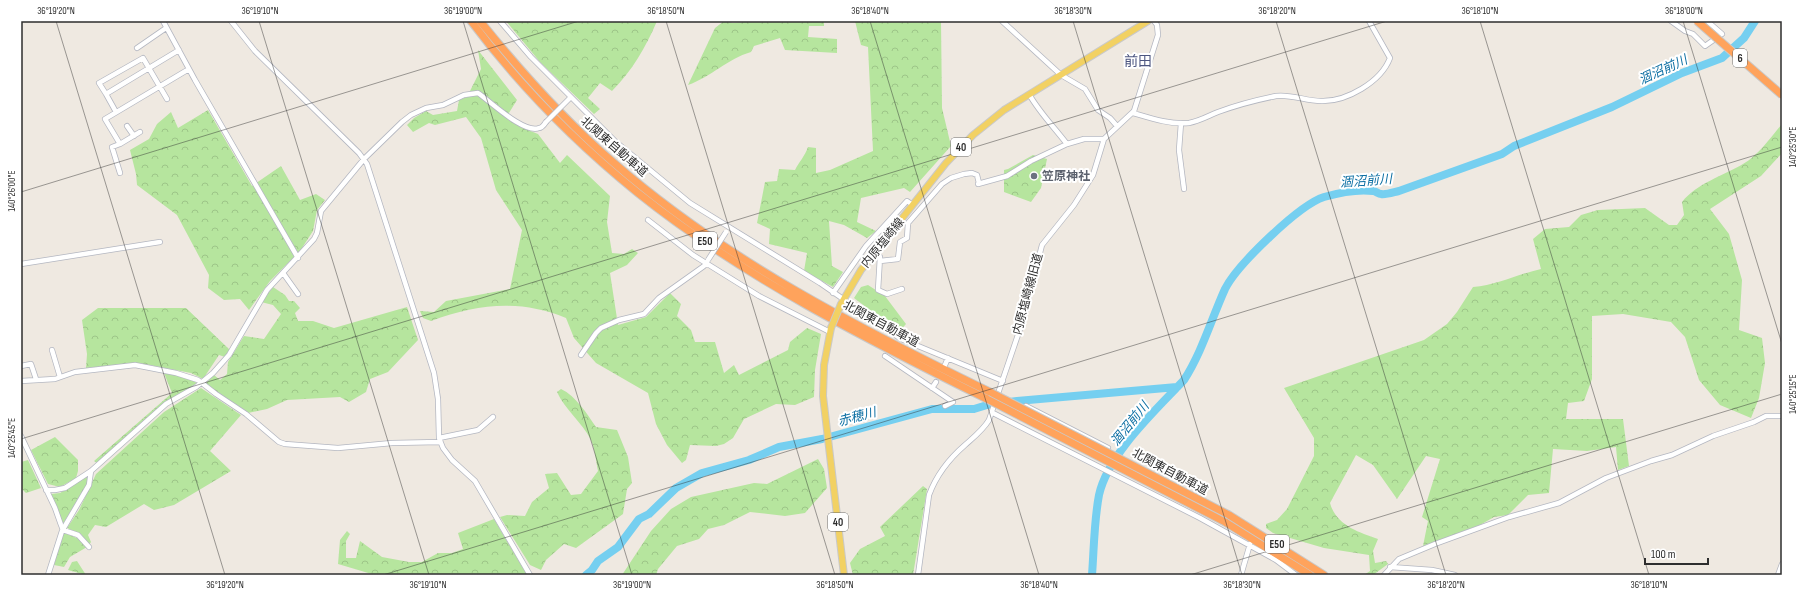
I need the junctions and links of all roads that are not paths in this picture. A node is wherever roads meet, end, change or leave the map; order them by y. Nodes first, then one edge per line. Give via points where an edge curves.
1 (163, 21) edge
2 (231, 21) edge
3 (470, 21) edge
4 (480, 21) edge
5 (500, 21) edge
6 (1002, 21) edge
7 (1148, 21) edge
8 (1154, 21) edge
9 (1369, 21) edge
10 (1671, 21) edge
11 (1697, 21) edge
12 (1707, 21) edge
13 (166, 28) junction
14 (137, 48) dead end
15 (179, 50) junction
16 (149, 68) junction
17 (189, 69) junction
18 (1061, 75) junction
19 (160, 87) junction
20 (106, 94) junction
21 (1029, 94) junction
22 (1782, 95) edge
23 (569, 98) junction
24 (167, 99) dead end
25 (116, 112) junction
26 (1133, 113) junction
27 (1181, 123) junction
28 (127, 126) dead end
29 (1117, 126) junction
30 (140, 132) dead end
31 (134, 136) junction
32 (1104, 139) junction
33 (120, 144) junction
34 (1067, 144) junction
35 (364, 159) junction
36 (120, 173) dead end
37 (1184, 189) dead end
38 (913, 205) junction
39 (648, 220) dead end
40 (727, 230) junction
41 (160, 242) dead end
42 (866, 246) junction
43 (871, 249) dead end
44 (298, 258) junction
45 (707, 262) junction
46 (21, 264) edge
47 (283, 273) junction
48 (902, 289) dead end
49 (833, 293) junction
50 (298, 294) dead end
51 (842, 301) junction
52 (831, 330) junction
53 (52, 350) dead end
54 (581, 355) dead end
55 (885, 356) dead end
56 (948, 358) junction
57 (945, 365) dead end
58 (21, 366) edge
59 (60, 377) junction
60 (36, 379) junction
61 (21, 381) edge
62 (1003, 381) junction
63 (202, 382) junction
64 (936, 382) dead end
65 (932, 388) junction
66 (989, 396) junction
67 (945, 406) dead end
68 (1026, 406) dead end
69 (1038, 412) junction
70 (993, 413) junction
71 (1782, 416) edge
72 (493, 417) dead end
73 (1028, 431) junction
74 (21, 436) edge
75 (440, 440) junction
76 (1108, 448) dead end
77 (91, 471) junction
78 (46, 490) junction
79 (1227, 518) junction
80 (63, 530) junction
81 (1250, 544) junction
82 (89, 547) dead end
83 (1782, 564) edge
84 (1390, 567) junction
85 (48, 575) edge
86 (530, 575) edge
87 (844, 575) edge
88 (918, 575) edge
89 (1243, 575) edge
90 (1296, 575) edge
91 (1310, 575) edge
92 (1324, 575) edge
93 (1384, 575) edge
94 (1455, 575) edge
95 (1778, 575) edge

1 - 13 street
2 - 35 street via 254,51
3 - 66 highway, 北関東自動車道 / E50 via 555,119 639,193 708,244 802,302 917,364
4 - 66 highway, 北関東自動車道 / E50 via 561,114 614,164 677,213 806,296
5 - 23 street
6 - 18 street
7 - 18 main road, 内原塩崎線 / 40
8 - 26 street via 1158,35
9 - 27 street via 1390,58 1376,77 1352,94 1331,101 1277,96 1229,108 1199,121
10 - 12 street via 1693,34 1705,46 1722,34
11 - 22 highway, 6, bridge
13 - 14 street
13 - 15 street
15 - 16 street
15 - 17 street
16 - 19 street
16 - 20 street
16 - 20 street via 143,58 99,83
17 - 19 street
17 - 44 street
18 - 21 main road, 内原塩崎線 / 40
18 - 29 street via 1084,89 1098,110
19 - 24 street
19 - 25 street
20 - 25 street
21 - 34 street via 1039,111
21 - 38 main road, 内原塩崎線 / 40 via 1004,110 969,139 946,163
23 - 35 street, bridge via 540,128 534,129 524,126 478,93 471,93 412,115
23 - 40 street via 660,179
25 - 33 street via 105,119
26 - 27 street
26 - 29 street, 内原塩崎線旧道
27 - 37 street via 1179,150
28 - 31 street
29 - 32 street, 内原塩崎線旧道
30 - 31 street
31 - 33 street
32 - 34 street via 1084,139
32 - 62 street, 内原塩崎線旧道 via 1093,175 1074,205 1042,245 1025,312
33 - 36 street via 112,147
34 - 48 street via 1007,176 978,184 977,175 972,173 955,176 942,184 908,223 907,238 900,242 898,259 880,259 878,290 887,294
35 - 44 street via 321,211 317,233
35 - 75 street via 432,366 438,398
38 - 42 street via 907,201
38 - 51 main road, 内原塩崎線 / 40 via 861,270
39 - 45 street
40 - 45 street, bridge
40 - 49 street
41 - 46 street
42 - 43 street
42 - 49 street
44 - 47 street
45 - 52 street via 759,296
45 - 54 street via 660,298 644,314 619,320 601,328
47 - 50 street
47 - 63 street via 260,298 229,355
49 - 51 street
51 - 52 main road, 内原塩崎線 / 40, bridge
51 - 56 street via 901,339
52 - 87 main road, 内原塩崎線 / 40 via 824,365 823,396
53 - 59 street
55 - 65 street
56 - 57 street
56 - 62 street
58 - 60 street via 31,364
59 - 60 street
59 - 63 street via 75,372 141,365 189,376
60 - 61 street
62 - 70 street, 内原塩崎線旧道, bridge
63 - 75 street via 246,414 278,442 285,444 338,448
63 - 77 street via 166,404
64 - 65 street
65 - 67 street via 953,402
66 - 79 highway, 北関東自動車道 / E50, bridge
68 - 69 street
69 - 73 street
69 - 76 street
70 - 73 street
70 - 88 street, 内原塩崎線旧道 via 987,425 963,446 932,485
71 - 84 street via 1766,416 1713,436 1672,455 1606,478 1559,503 1509,517 1435,544 1403,557
72 - 75 street via 478,430
73 - 81 street
74 - 78 street
75 - 86 street via 447,454 475,481
77 - 78 street via 65,488
77 - 80 street via 89,485
78 - 80 street
79 - 91 highway, 北関東自動車道 / E50
79 - 92 highway, 北関東自動車道 / E50
80 - 82 street via 78,535
80 - 85 street
81 - 89 street
81 - 90 street
83 - 95 street
84 - 93 street
84 - 94 street via 1432,570

